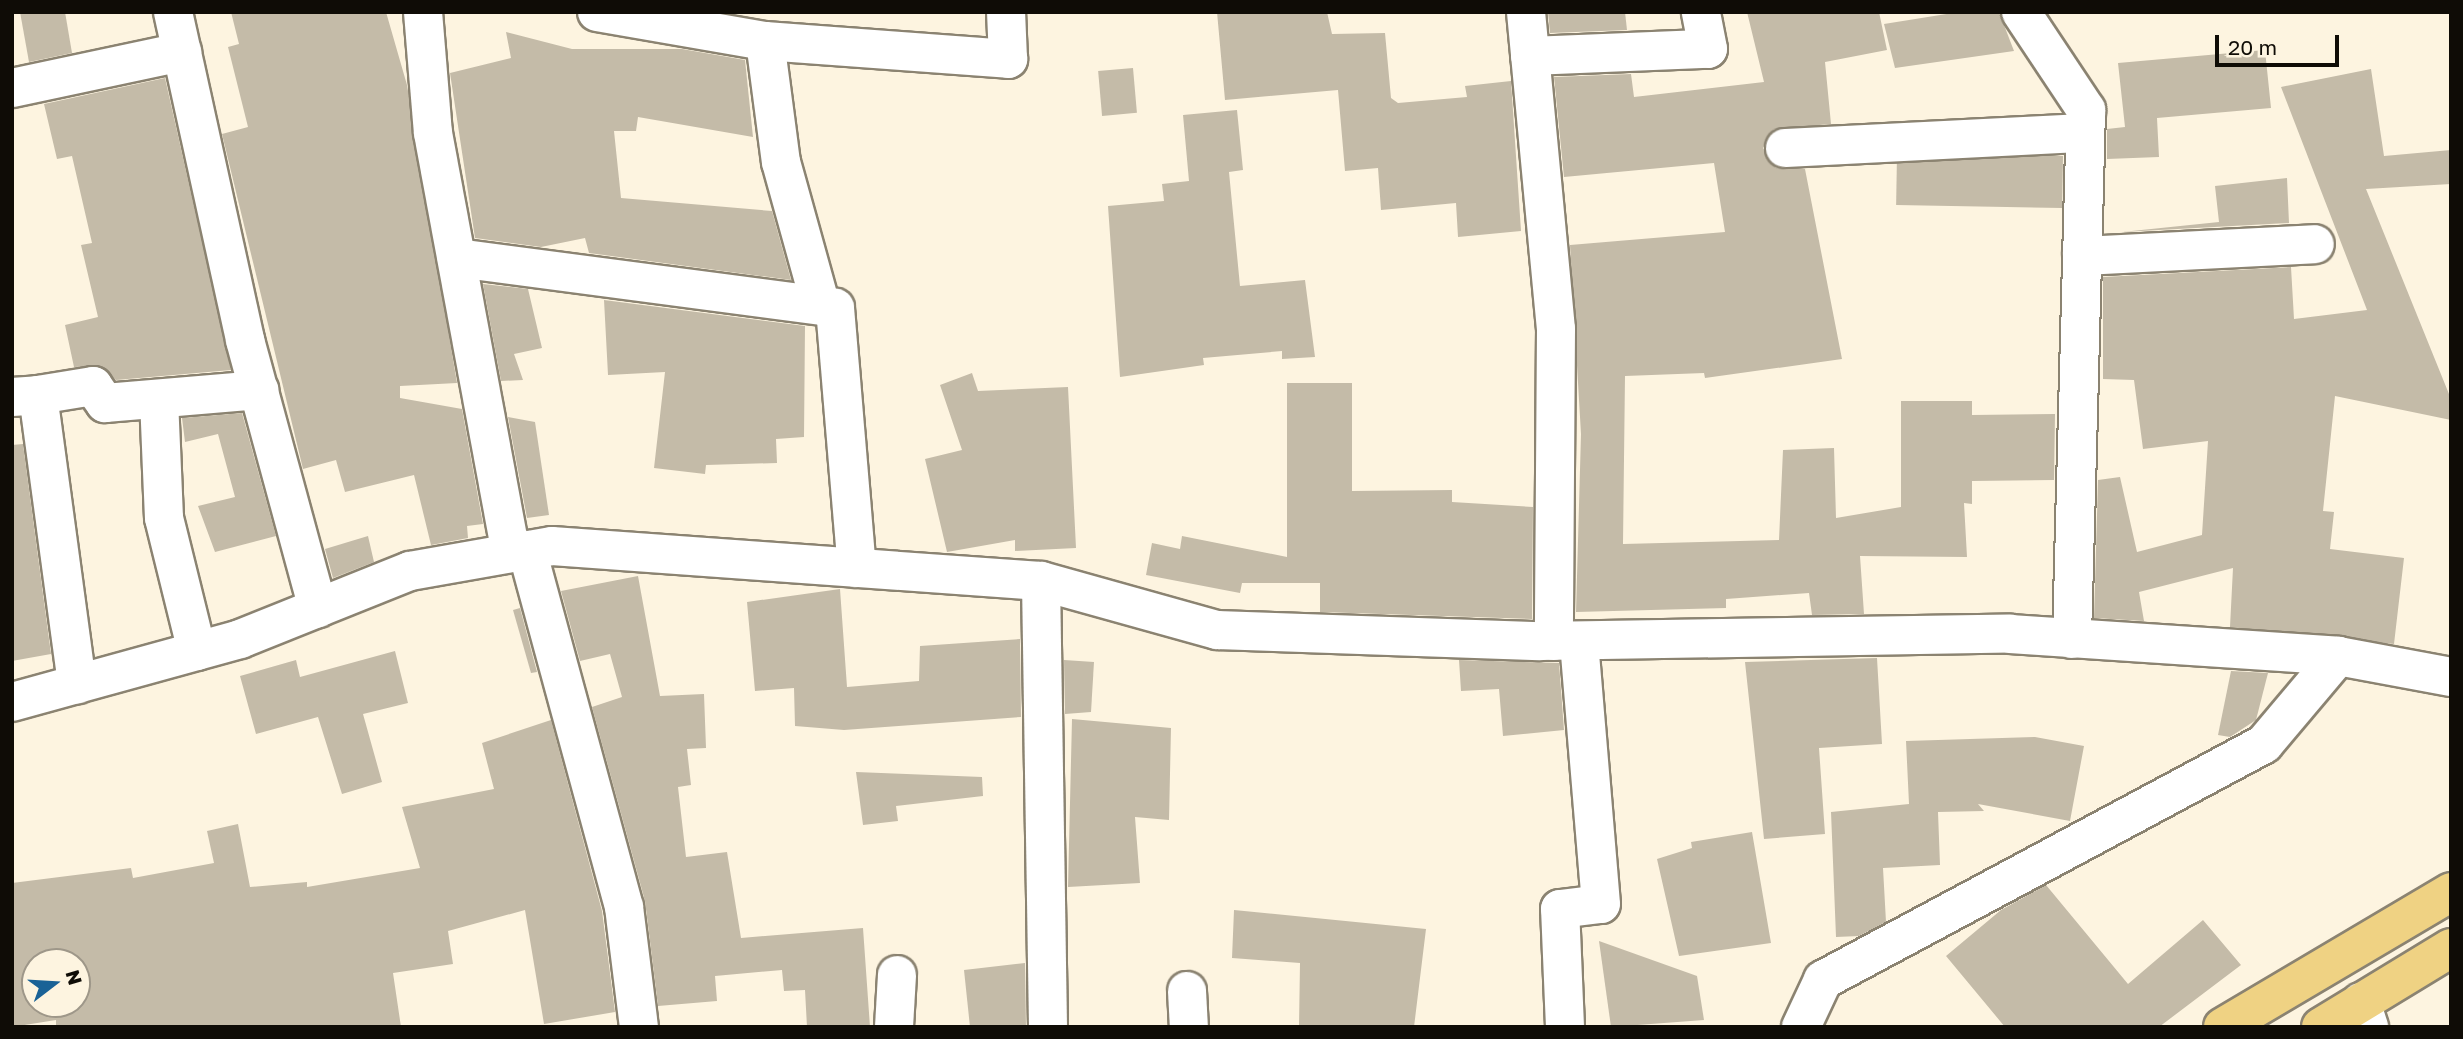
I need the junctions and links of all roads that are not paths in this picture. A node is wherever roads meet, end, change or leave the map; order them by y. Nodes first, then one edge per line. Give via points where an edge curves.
1 (173, 12) edge
2 (424, 12) edge
3 (597, 12) edge
4 (1006, 12) edge
5 (1526, 12) edge
6 (1701, 12) edge
7 (2021, 12) edge
8 (765, 41) junction
9 (182, 52) junction
10 (1530, 57) junction
11 (12, 88) edge
12 (2085, 133) junction
13 (1785, 148) dead end
14 (2315, 244) dead end
15 (2082, 256) junction
16 (457, 258) junction
17 (821, 306) junction
18 (259, 390) junction
19 (25, 396) edge
20 (159, 399) junction
21 (519, 552) junction
22 (857, 568) junction
23 (1041, 581) junction
24 (318, 608) junction
25 (2072, 639) junction
26 (1566, 641) junction
27 (197, 651) junction
28 (2338, 656) junction
29 (2451, 677) edge
30 (77, 684) junction
31 (12, 702) edge
32 (2451, 892) edge
33 (2451, 948) edge
34 (897, 975) dead end
35 (2365, 1015) edge
36 (639, 1027) edge
37 (894, 1027) edge
38 (1048, 1027) edge
39 (1565, 1027) edge
40 (1801, 1027) edge
41 (2223, 1027) edge
42 (2321, 1027) edge

1 - 9 street
2 - 16 street via 433,133
3 - 8 street
4 - 8 street via 1008,59
5 - 10 street
6 - 10 street via 1708,49
7 - 12 street via 2086,110
8 - 17 street via 782,163
9 - 11 street
9 - 18 street
10 - 26 street via 1556,330
12 - 13 street
12 - 15 street
14 - 15 street
15 - 25 street
16 - 17 street
16 - 21 street
17 - 22 street via 835,307
18 - 20 street
18 - 24 street
19 - 20 street via 93,386 105,403
19 - 30 street
20 - 27 street via 164,518
21 - 22 street via 552,546
21 - 24 street via 410,571
21 - 36 street via 624,907
22 - 23 street
23 - 26 street via 1217,630
23 - 38 street
24 - 27 street
25 - 26 street via 2010,634
25 - 28 street
26 - 39 street via 1601,904 1560,909
27 - 30 street
28 - 29 street
28 - 40 street via 2264,744 1823,980
30 - 31 street
32 - 41 main road
33 - 35 main road
34 - 37 street
35 - 42 main road

